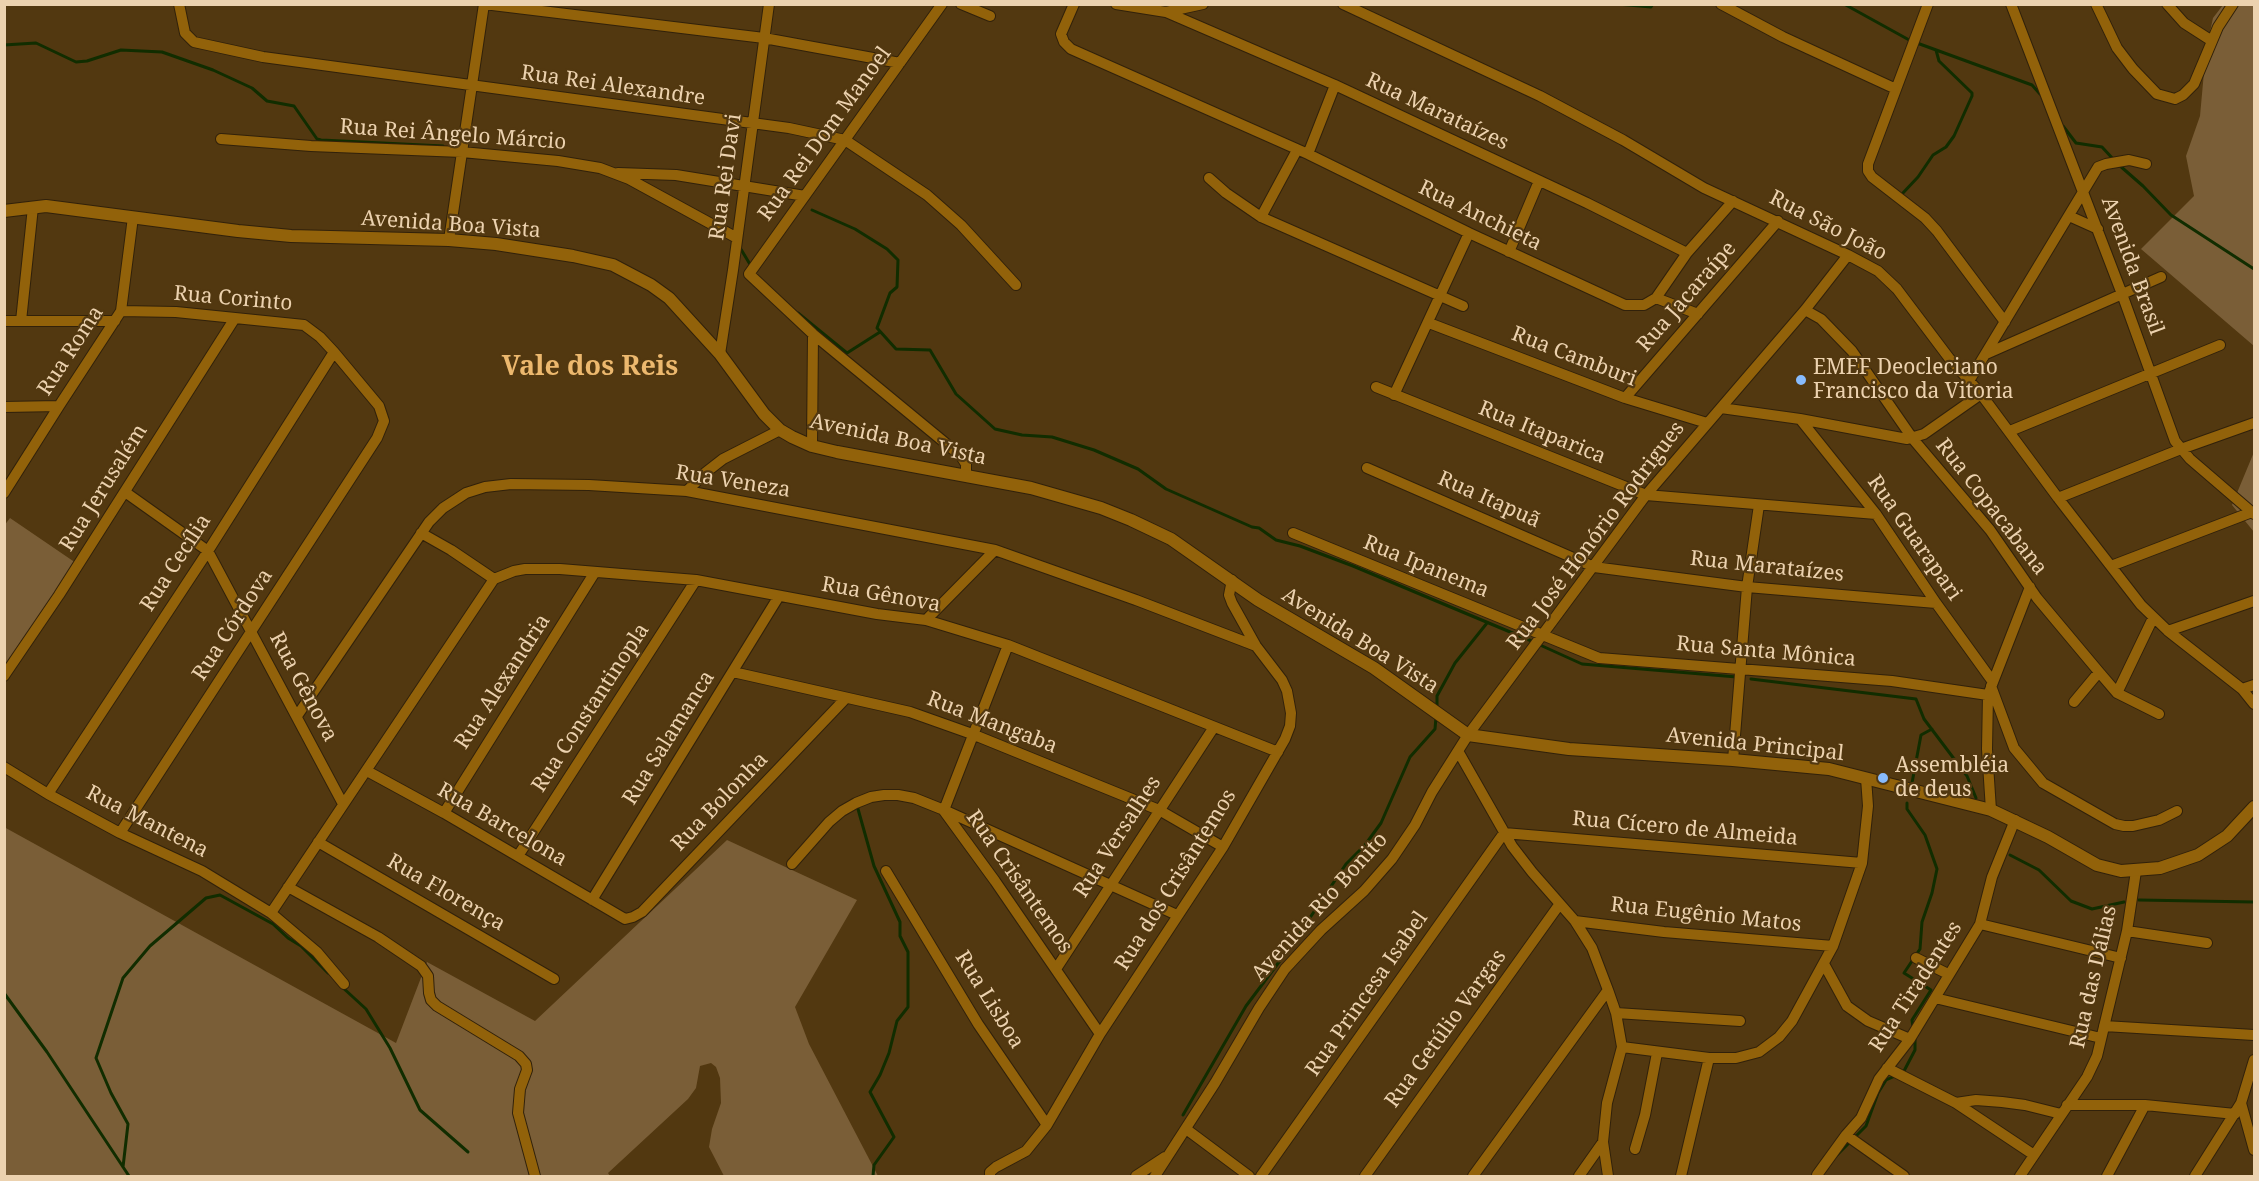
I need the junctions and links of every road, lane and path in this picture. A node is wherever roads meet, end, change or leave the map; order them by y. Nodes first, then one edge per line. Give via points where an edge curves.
1 (179, 4) edge
2 (484, 4) edge
3 (769, 4) edge
4 (942, 4) edge
5 (961, 4) edge
6 (1074, 4) edge
7 (1116, 4) edge
8 (1203, 4) edge
9 (1343, 4) edge
10 (1720, 4) edge
11 (1928, 4) edge
12 (2011, 4) edge
13 (2096, 4) edge
14 (2167, 4) edge
15 (2233, 4) edge
16 (1166, 12) junction
17 (990, 16) dead end
18 (764, 38) junction
19 (2212, 41) junction
20 (900, 63) junction
21 (1335, 86) junction
22 (473, 87) junction
23 (1896, 89) junction
24 (752, 125) junction
25 (221, 139) dead end
26 (845, 140) junction
27 (1297, 150) junction
28 (462, 152) junction
29 (1308, 154) junction
30 (2146, 164) dead end
31 (615, 173) junction
32 (1209, 178) dead end
33 (1539, 181) junction
34 (744, 187) junction
35 (2084, 192) junction
36 (805, 196) junction
37 (1733, 201) junction
38 (33, 207) junction
39 (4, 211) edge
40 (2069, 216) junction
41 (133, 217) junction
42 (1261, 217) junction
43 (1778, 222) junction
44 (2097, 229) junction
45 (1469, 233) junction
46 (737, 238) junction
47 (449, 240) junction
48 (1509, 252) junction
49 (1687, 253) junction
50 (1848, 255) junction
51 (733, 270) junction
52 (749, 274) junction
53 (2161, 277) dead end
54 (1016, 285) dead end
55 (2122, 294) junction
56 (1441, 296) junction
57 (1656, 298) junction
58 (1463, 306) dead end
59 (1805, 310) junction
60 (1698, 314) junction
61 (118, 316) junction
62 (235, 318) junction
63 (4, 321) edge
64 (21, 321) junction
65 (2005, 322) junction
66 (1429, 323) junction
67 (813, 334) junction
68 (2220, 345) dead end
69 (334, 352) junction
70 (720, 354) junction
71 (1986, 354) junction
72 (2150, 375) junction
73 (1969, 381) junction
74 (1376, 387) dead end
75 (1981, 394) junction
76 (1394, 395) junction
77 (1625, 398) junction
78 (59, 406) junction
79 (4, 407) edge
80 (1721, 408) junction
81 (1800, 419) junction
82 (1707, 423) junction
83 (2254, 423) edge
84 (780, 430) junction
85 (2010, 431) junction
86 (377, 438) joint
87 (1913, 439) junction
88 (812, 446) junction
89 (2181, 449) junction
90 (1367, 468) dead end
91 (966, 474) junction
92 (687, 491) junction
93 (5, 492) edge
94 (125, 492) junction
95 (1646, 495) junction
96 (2058, 498) junction
97 (1759, 505) junction
98 (2253, 513) edge
99 (1876, 514) junction
100 (421, 533) junction
101 (1293, 533) dead end
102 (208, 550) junction
103 (995, 550) junction
104 (2111, 566) junction
105 (1594, 567) junction
106 (595, 572) junction
107 (494, 579) junction
108 (696, 580) junction
109 (1232, 580) junction
110 (1747, 587) junction
111 (2030, 587) junction
112 (780, 596) junction
113 (2254, 602) edge
114 (1936, 603) junction
115 (2153, 618) junction
116 (926, 620) junction
117 (2168, 631) junction
118 (252, 632) junction
119 (1544, 636) junction
120 (1008, 645) junction
121 (1256, 646) junction
122 (1742, 669) junction
123 (733, 672) junction
124 (2099, 672) junction
125 (4, 676) edge
126 (2254, 685) edge
127 (1991, 688) junction
128 (2242, 689) junction
129 (2117, 693) junction
130 (846, 698) junction
131 (2074, 702) dead end
132 (2254, 704) edge
133 (2159, 714) dead end
134 (297, 716) junction
135 (1214, 727) junction
136 (972, 734) junction
137 (1468, 735) junction
138 (1458, 751) junction
139 (1278, 752) junction
140 (1733, 760) junction
141 (4, 767) edge
142 (367, 771) junction
143 (1866, 778) junction
144 (48, 794) junction
145 (343, 804) junction
146 (2254, 807) edge
147 (944, 810) junction
148 (1159, 810) junction
149 (1990, 810) junction
150 (2177, 811) dead end
151 (444, 813) junction
152 (2015, 820) junction
153 (120, 833) junction
154 (1504, 833) junction
155 (318, 842) junction
156 (1223, 847) junction
157 (518, 856) junction
158 (1862, 863) junction
159 (792, 864) dead end
160 (886, 871) dead end
161 (2136, 871) junction
162 (1109, 885) junction
163 (288, 887) junction
164 (592, 900) junction
165 (1559, 905) junction
166 (271, 913) junction
167 (616, 915) joint
168 (1177, 915) junction
169 (1575, 921) junction
170 (1980, 924) junction
171 (2127, 931) junction
172 (2207, 943) dead end
173 (1833, 946) junction
174 (1916, 958) dead end
175 (2121, 958) junction
176 (1824, 964) junction
177 (1056, 969) junction
178 (1948, 974) junction
179 (554, 978) dead end
180 (344, 984) dead end
181 (1608, 990) junction
182 (1935, 998) junction
183 (1616, 1012) junction
184 (1740, 1021) dead end
185 (2104, 1026) junction
186 (1101, 1034) junction
187 (2254, 1035) edge
188 (1910, 1038) junction
189 (2101, 1038) junction
190 (1622, 1047) junction
191 (1657, 1053) junction
192 (1709, 1058) junction
193 (2254, 1060) edge
194 (1887, 1068) junction
195 (2247, 1097) edge
196 (1956, 1103) junction
197 (2145, 1105) junction
198 (2064, 1110) junction
199 (2235, 1114) junction
200 (1047, 1125) junction
201 (1184, 1132) junction
202 (1846, 1135) junction
203 (1603, 1142) junction
204 (1635, 1149) dead end
205 (2254, 1150) edge
206 (1170, 1153) junction
207 (2034, 1155) junction
208 (1817, 1175) dead end
209 (535, 1176) edge
210 (990, 1176) edge
211 (1136, 1176) edge
212 (1155, 1176) edge
213 (1249, 1176) edge
214 (1261, 1176) edge
215 (1365, 1176) edge
216 (1473, 1176) edge
217 (1579, 1176) edge
218 (1608, 1176) edge
219 (1681, 1176) edge
220 (1904, 1176) edge
221 (2020, 1176) edge
222 (2107, 1176) edge
223 (2195, 1176) edge

1 - 22 street, Rua Rei Alexandre via 188,37 201,44 263,57
2 - 18 street
2 - 22 street
3 - 18 street, Rua Rei Davi
4 - 20 street, Rua Rei Dom Manoel
5 - 17 street
6 - 27 street, Rua Anchieta via 1061,34 1071,49
7 - 16 street
8 - 16 street
9 - 37 street, Rua São João via 1540,96
10 - 23 street
11 - 23 street
12 - 35 street, Avenida Brasil
13 - 19 street via 2117,48 2152,90 2167,98 2175,99 2194,84
14 - 19 street via 2184,22
15 - 19 street
16 - 21 street, Rua Marataízes
18 - 20 street
18 - 24 street, Rua Rei Davi
20 - 26 street, Rua Rei Dom Manoel
21 - 29 street
21 - 33 street, Rua Marataízes
22 - 24 street, Rua Rei Alexandre
22 - 28 street
23 - 65 street via 1868,171 1937,231
24 - 26 street, Rua Rei Alexandre
24 - 34 street, Rua Rei Davi
25 - 28 street, Rua Rei Ângelo Márcio
26 - 36 street, Rua Rei Dom Manoel
26 - 54 street, Rua Rei Alexandre via 927,195 962,225
27 - 29 street, Rua Anchieta
27 - 42 street
28 - 31 street, Rua Rei Ângelo Márcio via 558,160
28 - 47 street
29 - 45 street, Rua Anchieta
30 - 35 street via 2129,160 2098,167
31 - 34 street via 676,175
31 - 46 street, Rua Rei Ângelo Márcio
32 - 42 street
33 - 48 street
33 - 49 street, Rua Marataízes
34 - 36 street
34 - 46 street, Rua Rei Davi
35 - 40 street
35 - 44 street, Avenida Brasil
36 - 52 street, Rua Rei Dom Manoel
37 - 43 street, Rua São João
37 - 49 street
38 - 39 street, Avenida Boa Vista
38 - 41 street, Avenida Boa Vista
38 - 64 street
40 - 44 street
40 - 65 street
41 - 47 street, Avenida Boa Vista via 281,235
41 - 61 street, Rua Roma
42 - 56 street
43 - 50 street, Rua São João
43 - 60 street, Rua Jacaraípe
44 - 55 street, Avenida Brasil
45 - 48 street, Rua Anchieta
45 - 56 street
46 - 51 street, Rua Rei Davi
47 - 70 street, Avenida Boa Vista via 535,249 613,265 661,292
48 - 57 street, Rua Anchieta via 1625,305 1636,306
49 - 57 street
50 - 59 street, Rua José Honório Rodrigues
50 - 73 street, Rua São João via 1888,279
51 - 52 street
51 - 70 street, Rua Rei Davi
52 - 67 street
53 - 55 street
55 - 71 street
55 - 72 street, Avenida Brasil
56 - 58 street
56 - 66 street
57 - 60 street
59 - 80 street, Rua José Honório Rodrigues
59 - 87 street, Rua Copacabana via 1821,319 1852,351
60 - 77 street, Rua Jacaraípe
61 - 62 street, Rua Corinto via 176,312
61 - 64 street, Rua Corinto
61 - 78 street, Rua Roma
62 - 69 street, Rua Corinto via 304,325
62 - 94 street, Rua Jerusalém
63 - 64 street, Rua Corinto
65 - 71 street
66 - 76 street
66 - 77 street, Rua Camburi
67 - 88 street
67 - 91 street via 961,456
68 - 72 street
69 - 86 street, Rua Corinto via 381,410 384,421
69 - 102 street, Rua Cecília
70 - 84 street, Avenida Boa Vista
71 - 73 street
72 - 85 street
72 - 89 street, Avenida Brasil
73 - 75 street, Rua São João
74 - 76 street, Rua Itaparica
75 - 85 street, Rua São João
75 - 87 street
76 - 95 street, Rua Itaparica
77 - 82 street, Rua Camburi
78 - 79 street
78 - 93 street, Rua Roma
80 - 81 street
80 - 82 street, Rua José Honório Rodrigues
81 - 87 street
81 - 99 street, Rua Guarapari
82 - 95 street, Rua José Honório Rodrigues
83 - 89 street
84 - 88 street, Avenida Boa Vista
84 - 92 street via 723,459
85 - 96 street, Rua São João
86 - 118 street, Rua Córdova
87 - 111 street, Rua Copacabana via 1990,530
88 - 91 street, Avenida Boa Vista
89 - 96 street
89 - 98 street, Avenida Brasil
90 - 105 street, Rua Itapuã
91 - 109 street, Avenida Boa Vista via 1101,508 1171,538
92 - 100 street, Rua Veneza via 590,485 485,487 466,492 450,503
92 - 103 street, Rua Veneza
94 - 102 street, Rua Gênova
94 - 125 street, Rua Jerusalém
95 - 97 street, Rua Itaparica
95 - 105 street, Rua José Honório Rodrigues
96 - 104 street, Rua São João
97 - 99 street, Rua Itaparica
97 - 110 street
98 - 104 street
99 - 114 street, Rua Guarapari
100 - 107 street
100 - 134 street, Rua Veneza
101 - 119 street, Rua Ipanema
102 - 118 street, Rua Gênova
102 - 144 street, Rua Cecília
103 - 116 street
103 - 121 street, Rua Veneza
104 - 115 street, Rua São João
105 - 110 street, Rua Marataízes
105 - 119 street, Rua José Honório Rodrigues
106 - 107 street, Rua Gênova via 525,569
106 - 108 street, Rua Gênova
106 - 151 street, Rua Alexandria
107 - 142 street
108 - 112 street, Rua Gênova
108 - 157 street, Rua Constantinopla
109 - 121 street, Rua dos Crisântemos via 1229,595
109 - 137 street, Avenida Boa Vista via 1258,600 1374,669
110 - 114 street, Rua Marataízes
110 - 122 street
111 - 124 street, Rua Copacabana
111 - 127 street
112 - 116 street, Rua Gênova
112 - 123 street, Rua Salamanca
113 - 117 street
114 - 127 street, Rua Guarapari
115 - 117 street, Rua São João
115 - 129 street
116 - 120 street, Rua Gênova
117 - 128 street, Rua São João
118 - 134 street, Rua Gênova
118 - 153 street, Rua Córdova
119 - 122 street, Rua Santa Mônica via 1599,658
119 - 137 street, Rua José Honório Rodrigues
120 - 135 street, Rua Gênova
120 - 136 street, Rua Crisântemos
121 - 139 street, Rua dos Crisântemos via 1282,680 1290,701 1290,726
122 - 127 street, Rua Santa Mônica
122 - 140 street
123 - 130 street, Rua Mangaba
123 - 164 street, Rua Salamanca
124 - 129 street, Rua Copacabana
124 - 131 street
126 - 128 street
127 - 149 street via 1987,749
127 - 150 street, Rua Guarapari via 2014,748 2043,783 2124,826 2159,820
128 - 132 street, Rua São João
129 - 133 street, Rua Copacabana
130 - 136 street, Rua Mangaba via 910,712
130 - 167 street, Rua Bolonha via 642,912 625,919
134 - 145 street, Rua Gênova
135 - 139 street, Rua Gênova
135 - 148 street, Rua Versalhes
136 - 147 street, Rua Crisântemos
136 - 148 street, Rua Mangaba
137 - 138 street, Avenida Rio Bonito
137 - 140 street, Avenida Principal via 1569,749
138 - 154 street
138 - 201 street, Avenida Rio Bonito via 1392,859 1285,969
139 - 156 street, Rua dos Crisântemos
140 - 143 street, Avenida Principal via 1829,769
141 - 144 street, Rua Mantena
142 - 145 street
142 - 151 street, Rua Barcelona
143 - 149 street, Avenida Principal
143 - 158 street via 1869,806
144 - 153 street, Rua Mantena
145 - 155 street
146 - 161 street, Avenida Principal via 2227,836 2198,855
147 - 159 street via 898,795 864,800 829,822
147 - 162 street
147 - 177 street, Rua Crisântemos
148 - 156 street, Rua Mangaba
148 - 162 street, Rua Versalhes
149 - 152 street, Avenida Principal
151 - 157 street, Rua Barcelona
152 - 161 street, Avenida Principal via 2097,865
152 - 170 street, Rua Tiradentes via 1992,877
153 - 166 street, Rua Mantena via 202,871
154 - 158 street, Rua Cícero de Almeida
154 - 165 street
154 - 214 street, Rua Princesa Isabel
155 - 163 street
155 - 179 street, Rua Florença
156 - 168 street, Rua dos Crisântemos
157 - 164 street, Rua Barcelona
158 - 173 street
160 - 200 street, Rua Lisboa via 978,1024
161 - 171 street, Rua das Dálias
162 - 168 street
162 - 177 street, Rua Versalhes
163 - 166 street
163 - 209 street via 421,966 428,976 431,1000 437,1006 526,1064 518,1113
164 - 167 street, Rua Barcelona
165 - 169 street
165 - 215 street, Rua Getúlio Vargas
166 - 180 street, Rua Mantena via 317,952
168 - 186 street, Rua dos Crisântemos
169 - 173 street, Rua Eugênio Matos
169 - 181 street via 1592,948
170 - 175 street
170 - 178 street, Rua Tiradentes
171 - 172 street
171 - 175 street, Rua das Dálias
173 - 176 street
174 - 178 street
175 - 185 street, Rua das Dálias
176 - 188 street via 1847,1006
176 - 192 street via 1792,1021 1769,1047 1750,1055
177 - 186 street, Rua Crisântemos
178 - 182 street, Rua Tiradentes
181 - 183 street
181 - 216 street
182 - 188 street, Rua Tiradentes
182 - 189 street
183 - 184 street
183 - 190 street
185 - 187 street
185 - 189 street, Rua das Dálias
186 - 200 street, Rua dos Crisântemos
188 - 194 street, Rua Tiradentes
189 - 198 street, Rua das Dálias via 2093,1067
190 - 191 street
190 - 203 street via 1607,1103
191 - 192 street
191 - 204 street via 1646,1115
192 - 219 street
193 - 195 street
194 - 196 street
194 - 202 street, Rua Tiradentes via 1861,1118
195 - 199 street
195 - 205 street
196 - 198 street via 1976,1100
196 - 207 street
197 - 198 street
197 - 199 street
197 - 222 street
198 - 207 street, Rua das Dálias
199 - 223 street
200 - 210 street, Rua dos Crisântemos via 1026,1150 996,1167
201 - 206 street, Avenida Rio Bonito
201 - 213 street
202 - 208 street, Rua Tiradentes
202 - 220 street
203 - 217 street
203 - 218 street
206 - 211 street
206 - 212 street
207 - 221 street, Rua das Dálias

